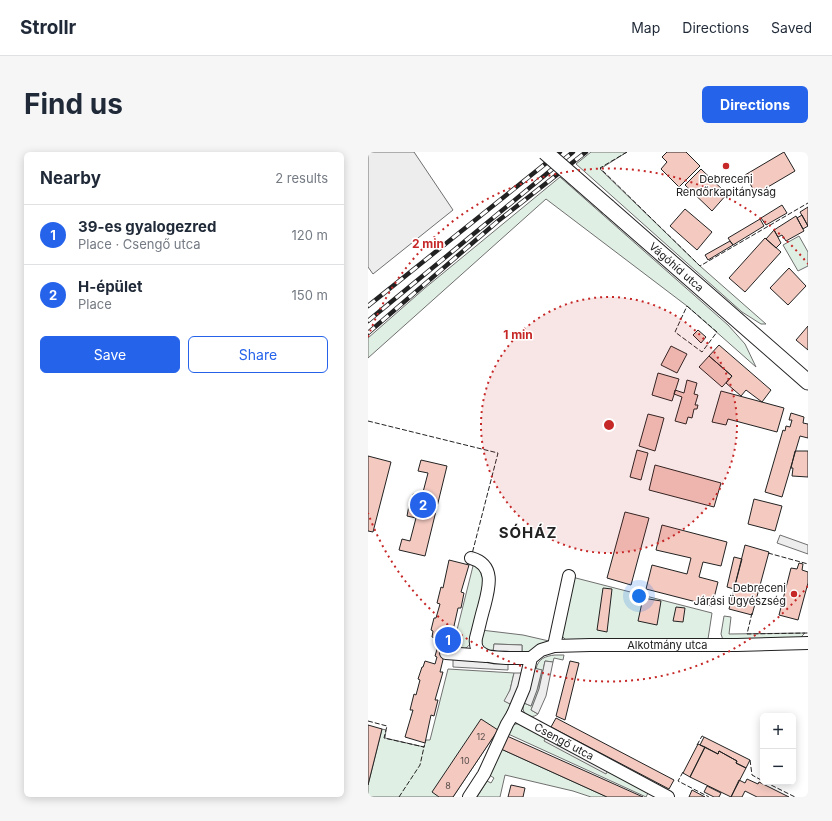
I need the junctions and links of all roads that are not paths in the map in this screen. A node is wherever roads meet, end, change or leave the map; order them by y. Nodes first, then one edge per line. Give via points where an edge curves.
1 (545, 152) edge
2 (808, 382) edge
3 (471, 558) dead end
4 (569, 576) dead end
5 (808, 643) edge
6 (554, 646) junction
7 (446, 653) dead end
8 (486, 656) junction
9 (531, 658) junction
10 (513, 714) junction
11 (469, 797) edge
12 (668, 797) edge

1 - 2 main road, Vágóhíd utca, bridge
3 - 8 street via 480,562 488,574 488,589 476,642 477,649
4 - 6 street
5 - 6 street, Alkotmány utca
6 - 9 street, Alkotmány utca via 541,650
7 - 8 street
8 - 9 street
9 - 10 street via 524,688
10 - 11 street via 484,774
10 - 12 street, Csengő utca

